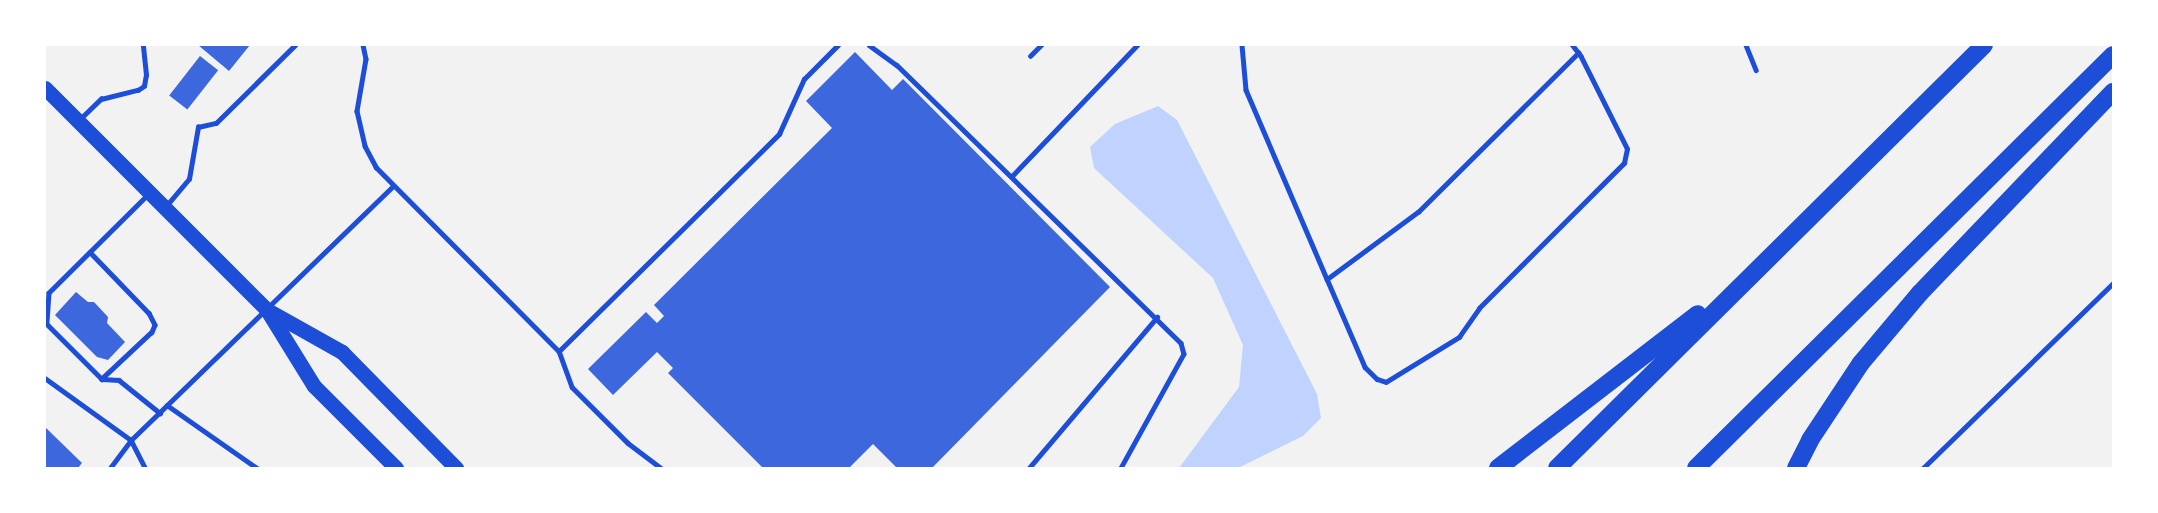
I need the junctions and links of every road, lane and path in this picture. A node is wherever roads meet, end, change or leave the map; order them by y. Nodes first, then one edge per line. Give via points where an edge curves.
1 (143, 45) edge
2 (363, 45) edge
3 (838, 45) edge
4 (869, 45) edge
5 (1041, 45) edge
6 (1137, 45) edge
7 (1242, 45) edge
8 (1572, 45) edge
9 (1746, 45) edge
10 (1984, 45) edge
11 (294, 46) edge
12 (1578, 53) junction
13 (2113, 55) edge
14 (1030, 56) dead end
15 (1756, 70) dead end
16 (45, 88) edge
17 (2113, 92) edge
18 (78, 120) junction
19 (1012, 176) junction
20 (392, 187) junction
21 (150, 193) junction
22 (165, 208) junction
23 (90, 252) junction
24 (1755, 272) junction
25 (1327, 279) junction
26 (2113, 284) edge
27 (267, 310) junction
28 (1157, 317) junction
29 (559, 351) junction
30 (45, 378) edge
31 (102, 379) junction
32 (167, 405) junction
33 (160, 413) junction
34 (131, 440) junction
35 (110, 468) edge
36 (144, 468) edge
37 (257, 468) edge
38 (396, 468) edge
39 (456, 468) edge
40 (661, 468) edge
41 (1029, 468) edge
42 (1121, 468) edge
43 (1498, 468) edge
44 (1557, 468) edge
45 (1696, 468) edge
46 (1796, 468) edge
47 (1923, 468) edge

1 - 18 lane via 144,86 101,99
2 - 20 lane via 366,59 357,111 360,132 376,167
3 - 29 lane via 804,79 779,134
4 - 19 lane via 897,65
5 - 14 lane
6 - 19 lane
7 - 25 lane via 1246,90
8 - 12 lane
9 - 15 lane
10 - 24 highway
11 - 22 lane via 216,123 198,127 189,179
12 - 25 lane via 1418,212
12 - 25 lane via 1627,149 1624,163 1479,308 1459,338 1399,376 1377,380 1365,367
13 - 45 highway
16 - 18 main road
17 - 46 highway via 1920,294 1861,363
18 - 21 main road
19 - 28 lane
20 - 27 lane
20 - 29 lane
21 - 22 main road
21 - 23 lane
22 - 27 main road
23 - 31 lane via 49,293 47,324
23 - 31 lane via 149,313 155,325
24 - 43 highway
24 - 44 highway
26 - 47 lane
27 - 32 lane
27 - 38 main road via 314,386
27 - 39 main road via 342,352
28 - 41 lane
28 - 42 lane via 1181,343 1184,354
29 - 40 lane via 572,387 628,443
30 - 34 lane
31 - 33 lane via 119,380
32 - 33 lane
32 - 37 lane
33 - 34 lane
34 - 35 lane
34 - 36 lane

